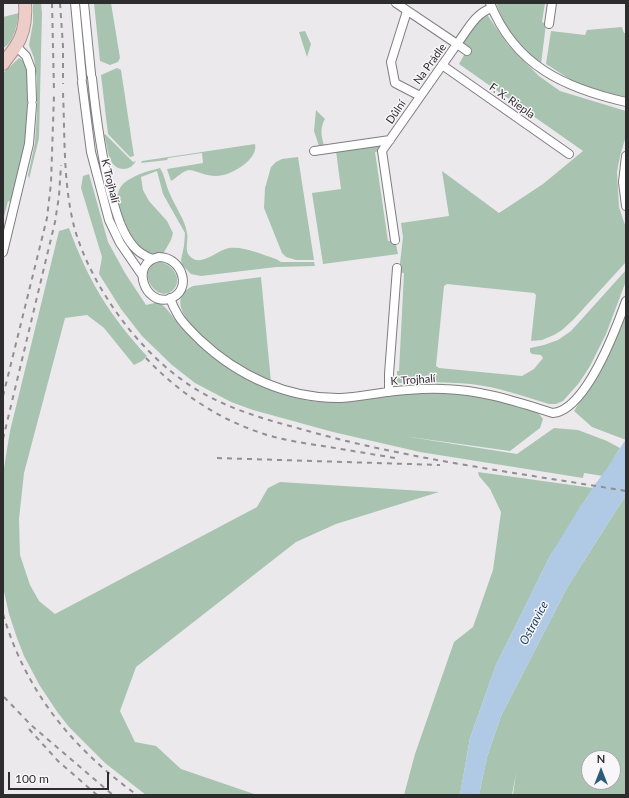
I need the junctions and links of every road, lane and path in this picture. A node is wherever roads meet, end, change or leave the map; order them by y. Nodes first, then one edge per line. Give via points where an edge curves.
1 (25, 3) edge
2 (75, 3) edge
3 (396, 3) edge
4 (552, 3) edge
5 (85, 4) edge
6 (491, 6) edge
7 (407, 11) junction
8 (549, 24) dead end
9 (457, 44) junction
10 (467, 51) dead end
11 (8, 56) edge
12 (442, 65) junction
13 (420, 96) junction
14 (626, 102) edge
15 (390, 140) junction
16 (314, 151) dead end
17 (570, 154) dead end
18 (626, 156) edge
19 (626, 206) edge
20 (396, 240) dead end
21 (3, 252) edge
22 (152, 259) junction
23 (397, 268) dead end
24 (142, 275) junction
25 (170, 298) junction
26 (626, 301) edge
27 (389, 392) junction

1 - 11 highway via 22,32
2 - 24 street, K Trojhalí via 91,152 109,220 120,243
3 - 7 street, Na Prádle
4 - 8 street
5 - 22 street, K Trojhalí via 100,145 119,221 133,246
6 - 9 street via 477,16
6 - 14 street via 513,41 540,68 574,87
7 - 9 street, Na Prádle
7 - 13 street via 391,62 392,74 395,83
9 - 10 street, Na Prádle
9 - 12 street, Na Prádle
11 - 21 street via 26,56 31,69 32,102 30,144
12 - 13 street, Na Prádle
12 - 17 street, F. X. Riepla
13 - 15 street, Důlní
15 - 16 street
15 - 20 street, Důlní via 382,151
18 - 19 street via 623,182
22 - 24 street via 146,264
22 - 25 street via 166,258 173,261 179,269 182,286 179,292
23 - 27 street
24 - 25 street via 145,287 152,295 162,299
25 - 27 street, K Trojhalí via 178,315 208,348 239,370 270,385 316,398 342,398
26 - 27 street, K Trojhalí via 613,337 598,367 583,390 559,413 470,391 444,389

